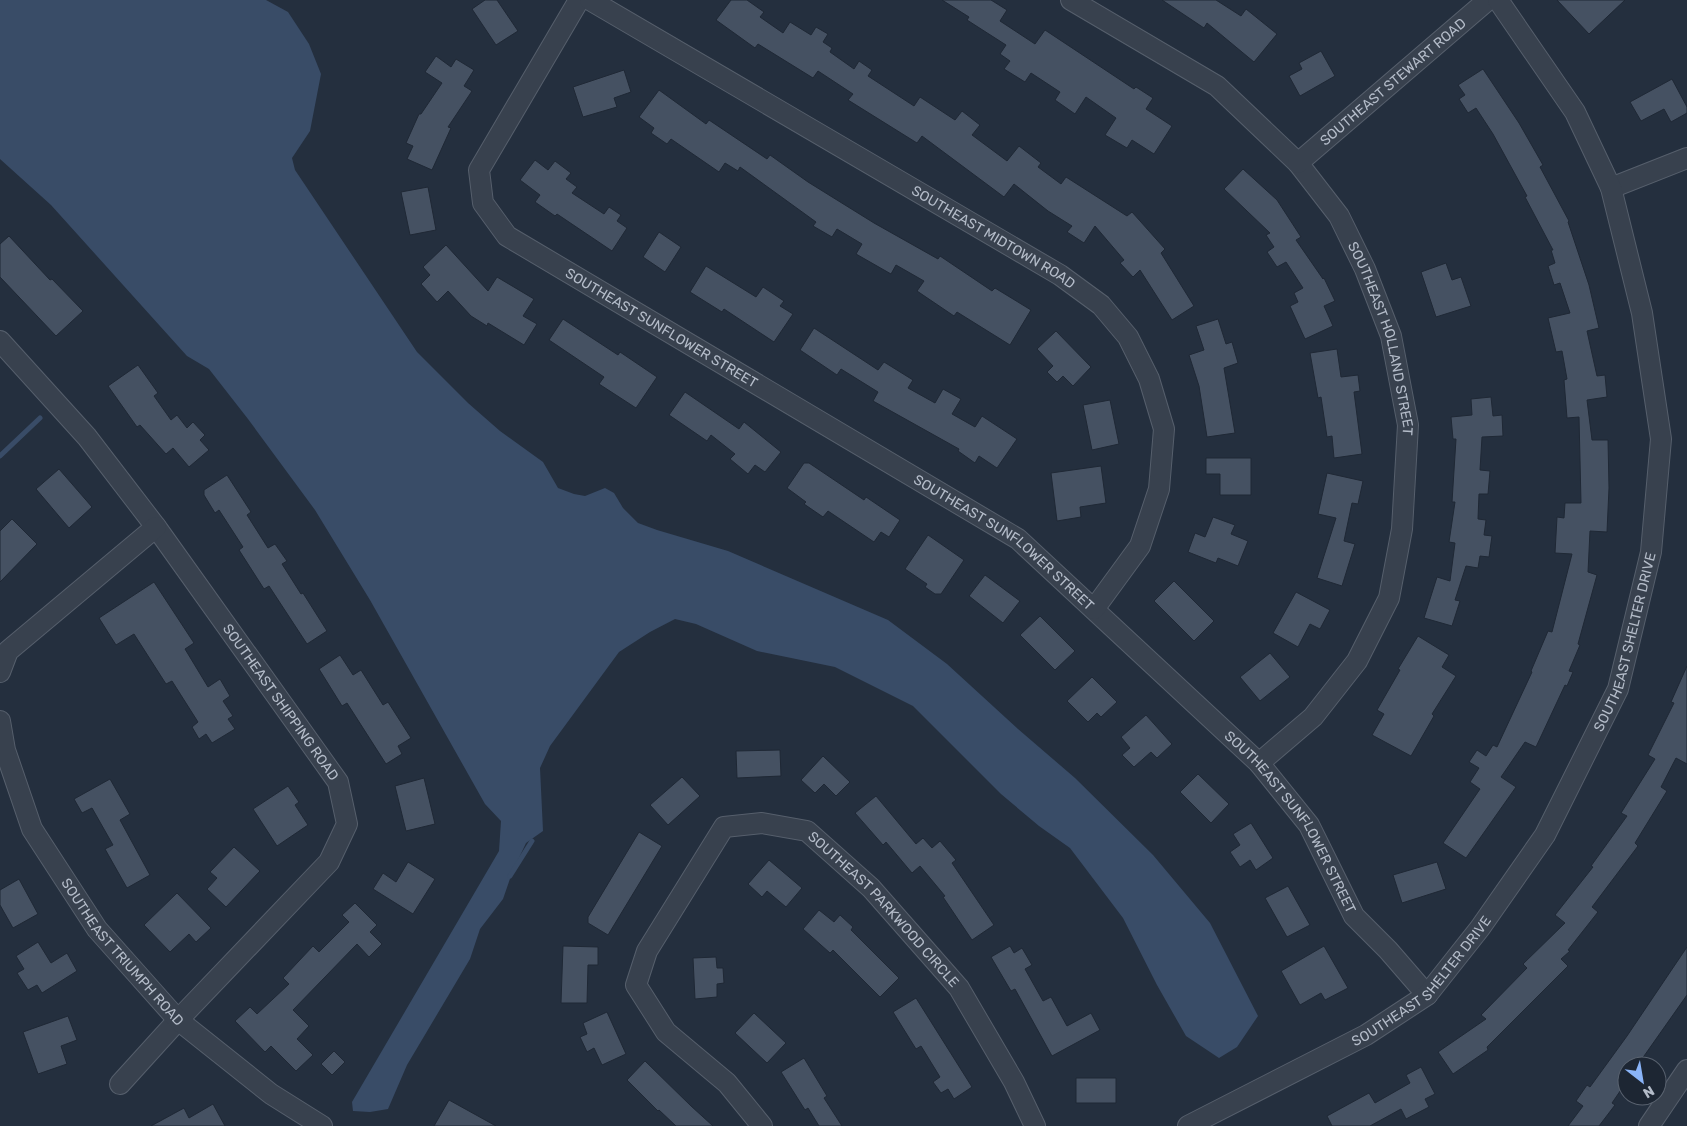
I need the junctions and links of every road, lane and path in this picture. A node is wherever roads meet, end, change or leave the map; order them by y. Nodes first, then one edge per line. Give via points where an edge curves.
1 (579, 0) edge
2 (590, 0) edge
3 (1071, 0) edge
4 (1488, 0) edge
5 (1498, 0) edge
6 (1687, 158) edge
7 (1298, 163) junction
8 (1611, 188) junction
9 (0, 341) edge
10 (156, 527) junction
11 (1094, 609) junction
12 (0, 672) edge
13 (0, 721) edge
14 (1259, 764) junction
15 (1428, 995) junction
16 (178, 1020) junction
17 (1687, 1070) edge
18 (120, 1084) dead end
19 (322, 1126) edge
20 (762, 1126) edge
21 (1035, 1126) edge
22 (1188, 1126) edge
23 (1650, 1126) edge

1 - 11 street, SOUTHEAST SUNFLOWER STREET via 479,170 483,203 507,236 1018,539
2 - 11 street, SOUTHEAST MIDTOWN ROAD via 1060,275 1101,305 1128,337 1149,379 1164,429 1159,489 1140,546
3 - 7 street, SOUTHEAST HOLLAND STREET via 1217,86
4 - 7 street, SOUTHEAST STEWART ROAD
5 - 8 street, SOUTHEAST SHELTER DRIVE via 1575,112
6 - 8 street
7 - 14 street, SOUTHEAST HOLLAND STREET via 1339,216 1365,269 1391,336 1408,425 1402,528 1389,598 1356,660 1313,716
8 - 15 street, SOUTHEAST SHELTER DRIVE via 1642,313 1660,439 1651,552 1618,689 1545,835
9 - 10 street, SOUTHEAST SHIPPING ROAD via 87,437
10 - 12 street via 8,651
10 - 16 street, SOUTHEAST SHIPPING ROAD via 338,782 347,824 330,862
11 - 14 street, SOUTHEAST SUNFLOWER STREET
13 - 16 street, SOUTHEAST TRIUMPH ROAD via 5,750 32,830 97,929
14 - 15 street, SOUTHEAST SUNFLOWER STREET via 1309,825 1354,916
15 - 22 street, SOUTHEAST SHELTER DRIVE via 1366,1035
16 - 18 street, SOUTHEAST SHIPPING ROAD
16 - 19 street, SOUTHEAST TRIUMPH ROAD via 272,1094
17 - 23 street
20 - 21 street, SOUTHEAST PARKWOOD CIRCLE via 727,1083 666,1032 636,985 647,950 724,826 762,823 807,831 872,888 959,988 1014,1082

